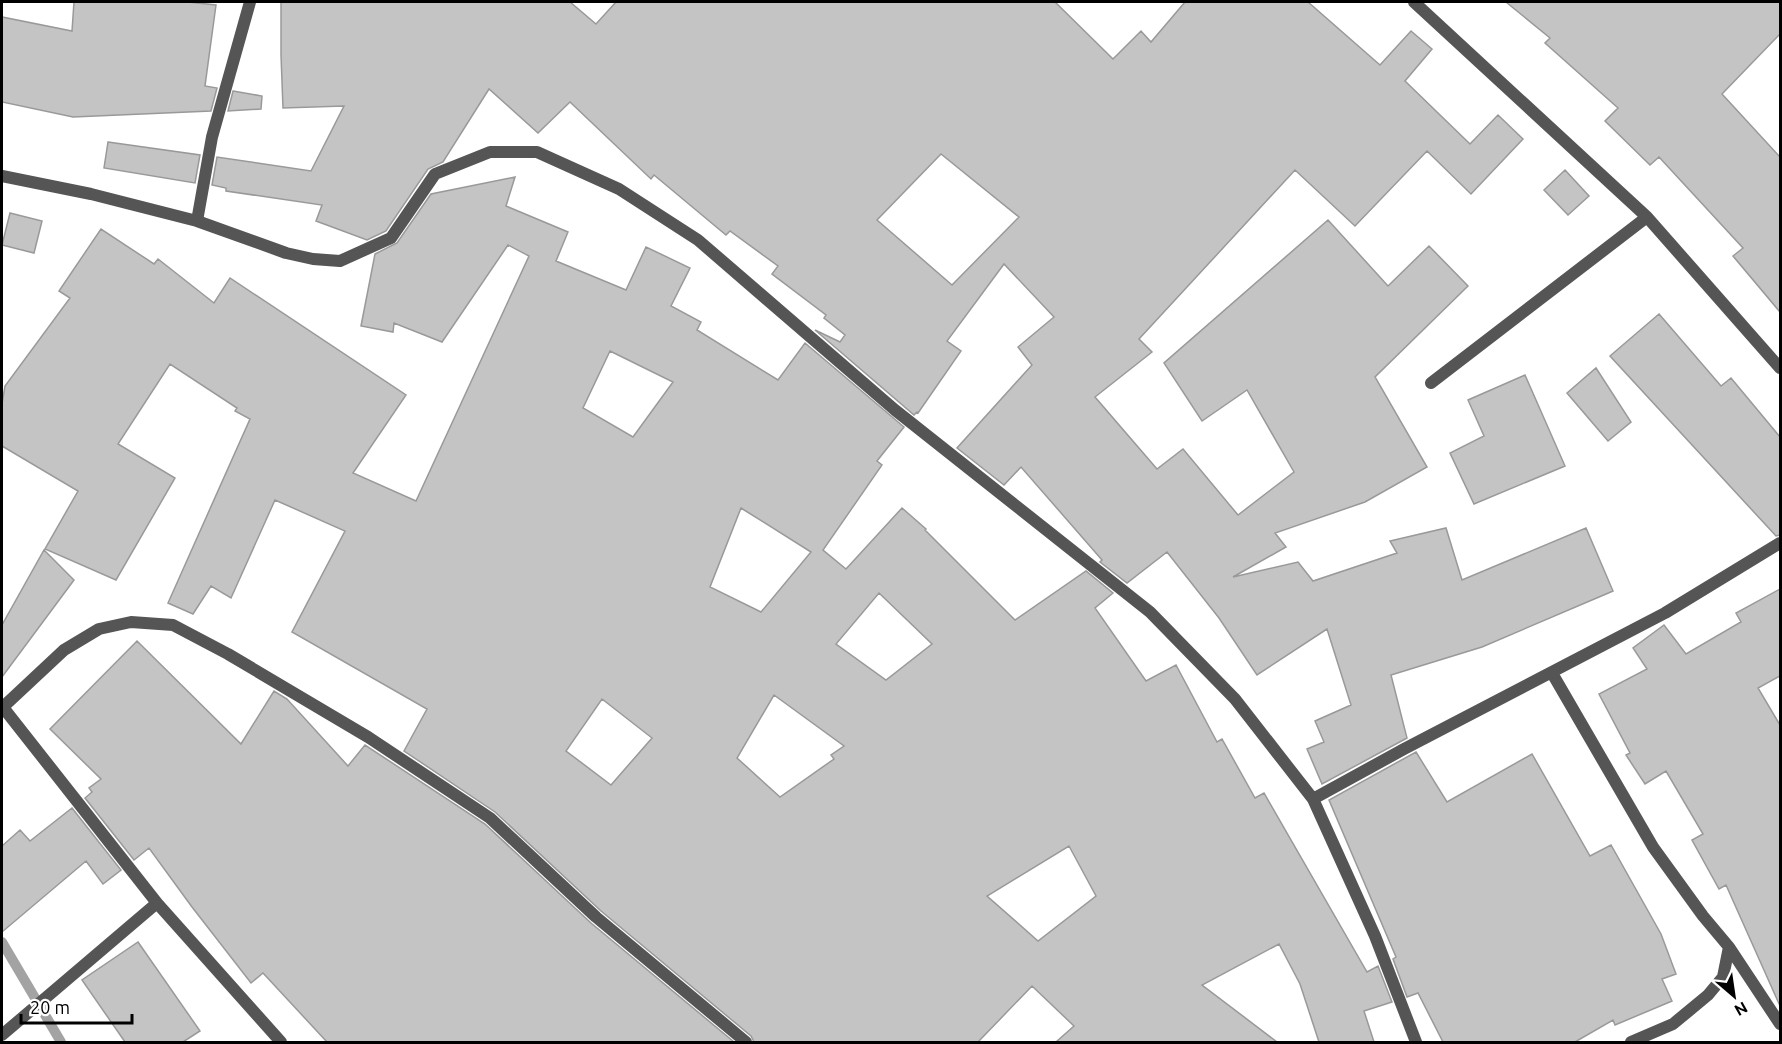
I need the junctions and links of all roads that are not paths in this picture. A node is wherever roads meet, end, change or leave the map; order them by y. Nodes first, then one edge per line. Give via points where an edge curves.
1 (250, 2) edge
2 (1414, 2) edge
3 (2, 176) edge
4 (1647, 217) junction
5 (196, 221) junction
6 (1780, 368) edge
7 (1431, 383) dead end
8 (1780, 543) edge
9 (1552, 672) junction
10 (2, 707) edge
11 (1313, 800) junction
12 (156, 903) junction
13 (1729, 947) junction
14 (1780, 1024) edge
15 (5, 1032) edge
16 (282, 1042) edge
17 (746, 1042) edge
18 (1416, 1042) edge
19 (1631, 1042) edge

1 - 5 street via 212,137
2 - 4 street
3 - 5 street
4 - 6 street
4 - 7 street
5 - 11 street via 286,253 340,261 390,238 435,174 490,152 537,153 619,189 698,240 895,410 1150,612 1235,699
8 - 9 street via 1665,613
9 - 11 street
9 - 13 street via 1653,847
10 - 12 street
10 - 17 street via 64,650 99,629 131,622 173,625 368,737 490,818 596,917
11 - 18 street via 1375,936
12 - 15 street
12 - 16 street
13 - 14 street
13 - 19 street via 1723,977 1708,994 1673,1024

